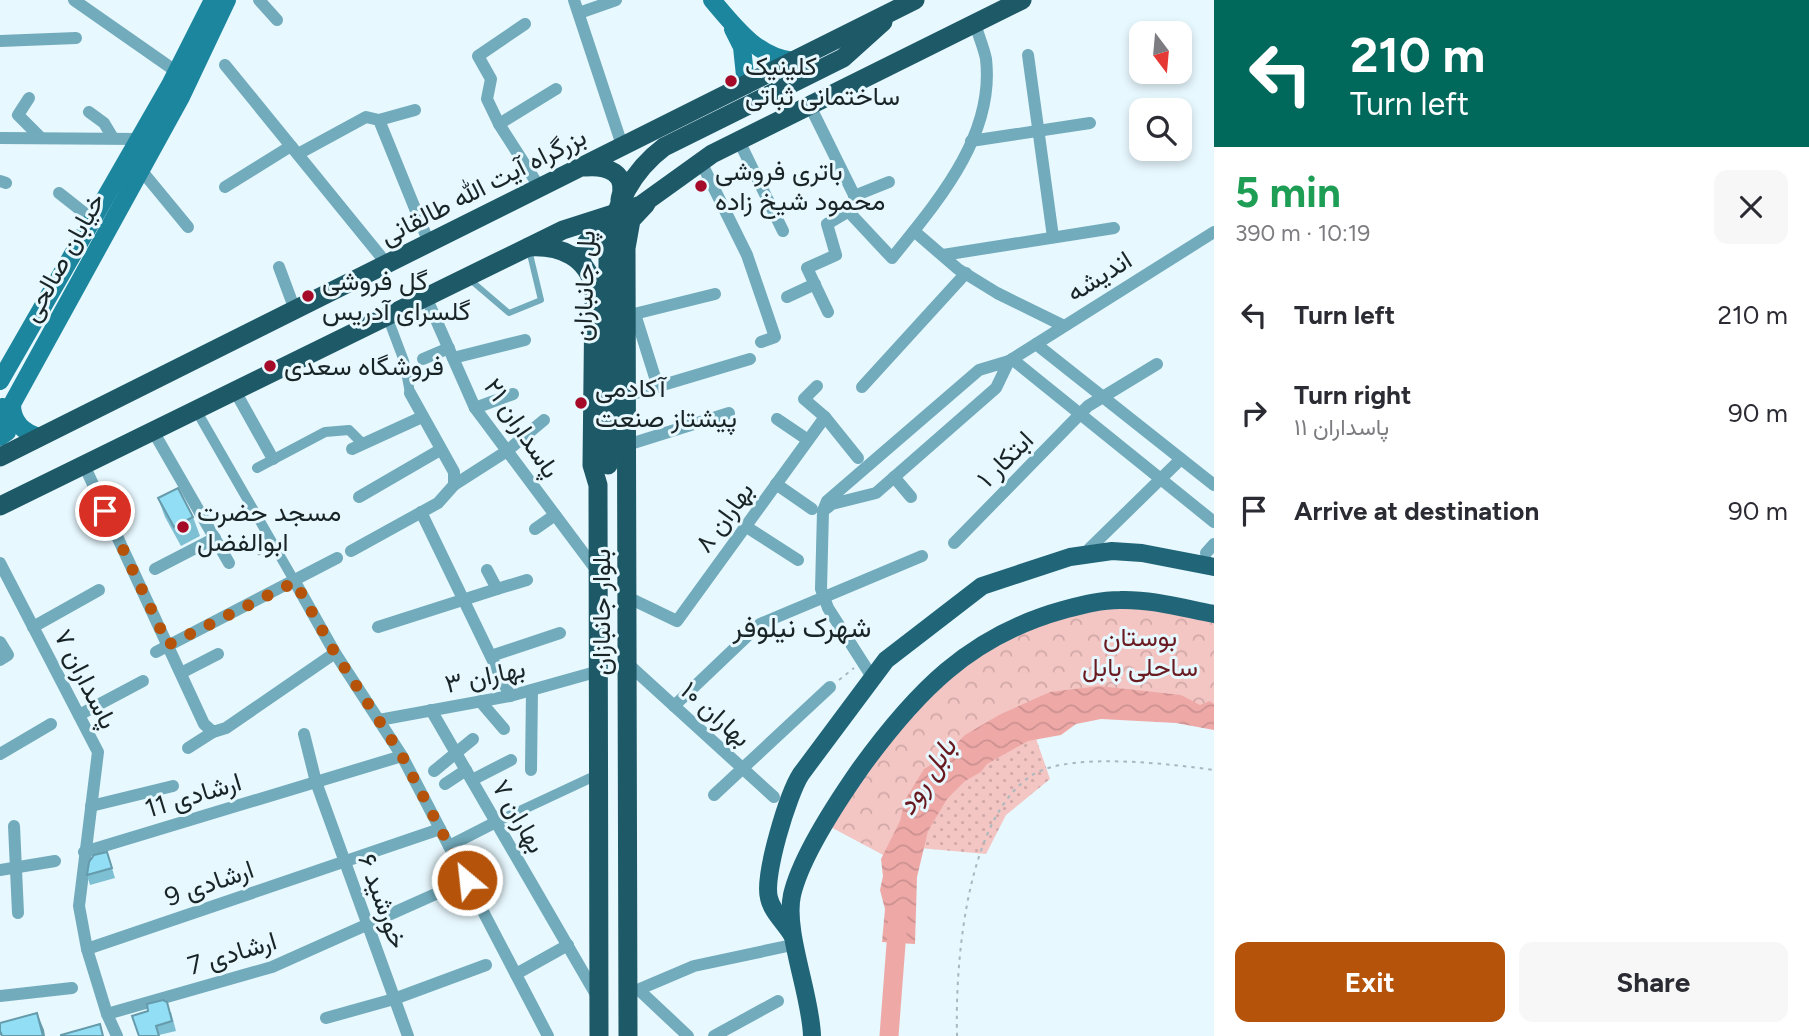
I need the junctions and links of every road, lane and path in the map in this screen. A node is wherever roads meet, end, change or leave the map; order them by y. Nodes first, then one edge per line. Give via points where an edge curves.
1 (74, 0) edge
2 (213, 0) edge
3 (227, 0) edge
4 (259, 0) edge
5 (616, 0) edge
6 (712, 0) edge
7 (915, 0) edge
8 (1022, 0) edge
9 (577, 6) edge
10 (896, 9) junction
11 (727, 17) junction
12 (277, 20) dead end
13 (975, 23) junction
14 (525, 24) dead end
15 (76, 38) dead end
16 (0, 41) edge
17 (1028, 55) dead end
18 (793, 61) junction
19 (225, 65) dead end
20 (177, 72) junction
21 (746, 85) junction
22 (556, 89) dead end
23 (29, 98) dead end
24 (810, 106) junction
25 (415, 110) dead end
26 (89, 112) dead end
27 (379, 120) junction
28 (1090, 123) dead end
29 (499, 124) junction
30 (156, 126) junction
31 (656, 130) junction
32 (1038, 131) junction
33 (0, 138) edge
34 (41, 138) junction
35 (113, 138) junction
36 (139, 139) junction
37 (740, 141) junction
38 (971, 141) junction
39 (622, 145) junction
40 (295, 150) junction
41 (706, 158) junction
42 (579, 168) junction
43 (141, 170) junction
44 (889, 182) dead end
45 (225, 187) dead end
46 (540, 188) junction
47 (58, 193) dead end
48 (854, 196) junction
49 (653, 197) junction
50 (848, 211) junction
51 (92, 219) junction
52 (188, 227) dead end
53 (568, 228) junction
54 (1115, 228) dead end
55 (783, 231) dead end
56 (914, 231) junction
57 (1214, 232) edge
58 (1053, 237) junction
59 (429, 243) junction
60 (528, 247) junction
61 (626, 248) junction
62 (943, 255) junction
63 (582, 263) junction
64 (387, 264) junction
65 (279, 267) dead end
66 (966, 273) junction
67 (467, 277) junction
68 (815, 284) junction
69 (715, 294) dead end
70 (426, 297) junction
71 (787, 298) dead end
72 (295, 310) junction
73 (828, 312) dead end
74 (631, 315) junction
75 (387, 316) junction
76 (1062, 326) junction
77 (525, 340) dead end
78 (761, 342) dead end
79 (1036, 344) junction
80 (451, 353) junction
81 (423, 359) dead end
82 (750, 359) dead end
83 (1011, 360) junction
84 (1157, 364) dead end
85 (0, 381) edge
86 (24, 382) junction
87 (817, 386) dead end
88 (658, 387) junction
89 (862, 387) dead end
90 (235, 391) junction
91 (410, 393) joint
92 (513, 394) dead end
93 (626, 396) junction
94 (475, 408) junction
95 (196, 410) junction
96 (729, 413) dead end
97 (422, 416) junction
98 (825, 417) junction
99 (778, 419) dead end
100 (544, 421) dead end
101 (153, 431) junction
102 (0, 437) edge
103 (40, 437) junction
104 (808, 440) junction
105 (627, 445) junction
106 (358, 447) joint
107 (440, 450) junction
108 (507, 450) junction
109 (0, 457) edge
110 (858, 458) dead end
111 (273, 459) junction
112 (1181, 459) junction
113 (84, 465) junction
114 (608, 465) joint
115 (257, 468) dead end
116 (894, 477) junction
117 (1160, 479) junction
118 (776, 484) junction
119 (454, 485) junction
120 (598, 485) junction
121 (1214, 485) edge
122 (359, 497) dead end
123 (911, 497) dead end
124 (836, 499) junction
125 (0, 506) edge
126 (818, 510) junction
127 (421, 512) junction
128 (555, 515) junction
129 (1214, 522) edge
130 (745, 526) junction
131 (536, 529) dead end
132 (215, 538) junction
133 (954, 543) dead end
134 (1089, 549) dead end
135 (351, 551) dead end
136 (1211, 555) edge
137 (922, 556) dead end
138 (337, 558) dead end
139 (798, 560) dead end
140 (229, 563) dead end
141 (0, 564) edge
142 (155, 569) dead end
143 (487, 570) dead end
144 (598, 573) junction
145 (527, 580) dead end
146 (295, 582) junction
147 (497, 589) junction
148 (99, 590) dead end
149 (825, 595) junction
150 (627, 597) junction
151 (462, 598) junction
152 (1214, 614) edge
153 (33, 627) junction
154 (378, 627) dead end
155 (560, 633) dead end
156 (0, 642) edge
157 (162, 648) junction
158 (335, 653) junction
159 (218, 654) dead end
160 (491, 656) junction
161 (0, 660) edge
162 (627, 663) junction
163 (859, 664) dead end
164 (599, 671) junction
165 (181, 673) junction
166 (872, 677) junction
167 (143, 681) dead end
168 (830, 687) joint
169 (532, 690) junction
170 (510, 696) junction
171 (480, 701) junction
172 (674, 706) junction
173 (431, 710) junction
174 (79, 715) junction
175 (379, 720) junction
176 (51, 724) dead end
177 (504, 729) dead end
178 (213, 732) junction
179 (304, 734) dead end
180 (473, 739) dead end
181 (188, 748) dead end
182 (456, 753) junction
183 (0, 754) edge
184 (402, 756) junction
185 (511, 760) dead end
186 (742, 769) junction
187 (531, 770) dead end
188 (1214, 770) edge
189 (434, 771) dead end
190 (599, 774) junction
191 (469, 775) junction
192 (316, 782) junction
193 (445, 784) dead end
194 (173, 786) dead end
195 (714, 794) dead end
196 (774, 797) dead end
197 (91, 806) junction
198 (496, 822) junction
199 (14, 825) dead end
200 (440, 829) junction
201 (449, 846) junction
202 (84, 852) junction
203 (55, 861) dead end
204 (345, 861) junction
205 (17, 868) junction
206 (0, 870) edge
207 (467, 880) junction
208 (18, 913) dead end
209 (368, 926) junction
210 (797, 944) junction
211 (568, 945) junction
212 (87, 949) junction
213 (486, 965) dead end
214 (516, 974) junction
215 (72, 988) dead end
216 (633, 992) junction
217 (0, 996) edge
218 (394, 999) junction
219 (599, 1000) junction
220 (778, 1001) dead end
221 (107, 1014) junction
222 (326, 1018) dead end
223 (117, 1036) edge
224 (408, 1036) edge
225 (548, 1036) edge
226 (599, 1036) edge
227 (628, 1036) edge
228 (688, 1036) edge
229 (713, 1036) edge
230 (812, 1036) edge
231 (957, 1036) edge

1 - 20 street
2 - 20 main road
3 - 30 main road via 212,38
4 - 12 street
5 - 9 street
6 - 11 main road
7 - 10 highway, بزرگراه آیت الله طالقانی
8 - 13 highway
9 - 39 street
10 - 18 highway, بزرگراه آیت الله طالقانی
10 - 114 highway, پل جانبازان via 858,46 825,66 664,147 641,167 625,192 608,247
11 - 18 main road via 757,49 774,59
11 - 21 main road via 742,47
13 - 24 highway
13 - 38 street via 986,59 985,99
14 - 29 street via 478,56 491,79 487,99
15 - 16 street
17 - 32 street
18 - 21 highway, بزرگراه آیت الله طالقانی
19 - 40 street
20 - 30 main road
21 - 31 highway, بزرگراه آیت الله طالقانی
22 - 29 street
23 - 34 street via 18,115
24 - 37 highway
24 - 48 street
25 - 27 street
26 - 35 street via 104,123
27 - 40 street via 366,117
27 - 59 street
28 - 32 street
29 - 46 street
30 - 36 main road, خیابان صالحی
30 - 43 main road, خیابان صالحی
31 - 39 highway, بزرگراه آیت الله طالقانی
31 - 41 highway via 642,150 655,174 672,176
32 - 38 street
32 - 58 street
33 - 34 street
34 - 35 street
35 - 36 street
36 - 51 main road, خیابان صالحی
37 - 41 highway
37 - 55 street
38 - 56 street
39 - 42 highway, بزرگراه آیت الله طالقانی
40 - 45 street
40 - 64 street
41 - 49 highway
41 - 78 street via 775,337
42 - 46 highway, بزرگراه آیت الله طالقانی
42 - 53 highway via 612,170 621,181 622,195 610,210
43 - 52 street
43 - 86 main road, خیابان صالحی
44 - 48 street
46 - 59 highway, بزرگراه آیت الله طالقانی
47 - 51 street
48 - 50 street via 859,205
49 - 53 highway
49 - 61 highway, بلوار جانبازان via 631,220
50 - 56 street via 892,258
50 - 68 street via 827,224 836,255 807,268
51 - 85 main road, خیابان صالحی
53 - 60 highway
54 - 58 street
56 - 62 street
57 - 76 street, اندیشه
58 - 62 street
59 - 64 highway, بزرگراه آیت الله طالقانی
60 - 63 highway via 563,251
60 - 67 highway
60 - 67 lane via 541,300 509,313
61 - 63 highway via 615,236 598,234 585,244
61 - 74 highway, بلوار جانبازان
62 - 66 street
63 - 120 highway, بلوار جانبازان via 594,289 592,465
64 - 72 highway, بزرگراه آیت الله طالقانی
65 - 72 street
66 - 76 street
66 - 89 street
67 - 70 highway
68 - 71 street
68 - 73 street
69 - 74 street
70 - 75 highway
70 - 80 street, پاسداران ۲۱
72 - 103 highway, بزرگراه آیت الله طالقانی
74 - 88 street
74 - 93 highway, بلوار جانبازان
75 - 90 highway
75 - 91 street
76 - 79 street, اندیشه
77 - 80 street
79 - 83 street, اندیشه
79 - 112 street
80 - 81 street
80 - 94 street, پاسداران ۲۱
82 - 88 street
83 - 116 street, اندیشه via 996,388
83 - 117 street
83 - 124 street, اندیشه via 979,370
84 - 133 street, ابتکار ۱ via 1088,407
86 - 102 main road via 4,405 7,432
86 - 103 main road, خیابان صالحی via 12,412 21,428
87 - 98 street via 804,399
88 - 93 street
90 - 95 highway
90 - 111 street
91 - 97 street
92 - 94 street
93 - 105 highway, بلوار جانبازان
94 - 108 street, پاسداران ۲۱
95 - 101 highway
95 - 146 street
96 - 105 street
97 - 106 street
97 - 107 street
98 - 104 street, بهاران ۸
98 - 110 street
99 - 104 street
100 - 108 street
101 - 113 highway
101 - 132 street
103 - 109 highway, بزرگراه آیت الله طالقانی
104 - 118 street, بهاران ۸
105 - 150 highway, بلوار جانبازان
106 - 111 street via 349,430 325,432
107 - 119 street via 454,472
107 - 122 street
108 - 119 street
108 - 128 street, پاسداران ۲۱
111 - 115 street
112 - 117 street
112 - 121 street
113 - 125 highway
113 - 157 street
114 - 120 main road, بلوار جانبازان
116 - 123 street
116 - 124 street, اندیشه via 871,495
117 - 129 street
117 - 134 street
118 - 126 street
118 - 130 street, بهاران ۸
119 - 127 street via 438,503
120 - 144 highway, بلوار جانبازان
124 - 126 street
126 - 149 street via 819,582
127 - 135 street
127 - 151 street
128 - 131 street
128 - 144 street, پاسداران ۲۱
130 - 139 street
130 - 150 street, بهاران ۸ via 677,621
132 - 140 street
132 - 142 street
136 - 166 main road via 1083,554 975,590 893,654
137 - 149 street
138 - 146 street
141 - 153 street, پاسداران ۷
143 - 147 street
144 - 164 highway, بلوار جانبازان
145 - 147 street
146 - 157 street
146 - 158 street
147 - 151 street
148 - 153 street
149 - 166 street
149 - 172 street via 760,624
150 - 162 highway, بلوار جانبازان
151 - 154 street
151 - 160 street
152 - 210 main road via 1130,600 1089,603 1006,629 943,673 890,727 818,836 793,894
153 - 174 street, پاسداران ۷
155 - 160 street
156 - 161 street via 8,655
157 - 165 street
158 - 175 street
158 - 178 street via 226,728
159 - 165 street
160 - 170 street
162 - 172 street, بهاران ۱۰
162 - 216 highway, بلوار جانبازان
163 - 168 path
164 - 169 street, بهاران ۳
164 - 190 highway, بلوار جانبازان
165 - 178 street via 204,724
166 - 210 main road via 794,786 771,869 769,901
167 - 174 street
168 - 186 street
169 - 170 street, بهاران ۳
169 - 187 street
170 - 171 street, بهاران ۳
171 - 173 street, بهاران ۳
171 - 177 street
172 - 186 street, بهاران ۱۰
173 - 175 street, بهاران ۳
173 - 182 street, بهاران ۷
174 - 197 street, پاسداران ۷ via 98,752
175 - 184 street
176 - 183 street
178 - 181 street
179 - 192 street, خورشید ۶
180 - 182 street
182 - 189 street
182 - 191 street, بهاران ۷
184 - 192 street, ارشادی 11
184 - 200 street
185 - 191 street
186 - 195 street
186 - 196 street, بهاران ۱۰
188 - 231 path via 1175,764 1073,762 1034,774 999,809 975,868 956,980
190 - 198 street
190 - 219 highway, بلوار جانبازان
191 - 193 street
191 - 198 street, بهاران ۷
192 - 202 street, ارشادی 11
192 - 204 street, خورشید ۶
194 - 197 street
197 - 202 street, پاسداران ۷
198 - 201 street
198 - 211 street, بهاران ۷
199 - 205 street
200 - 201 street
200 - 204 street, ارشادی 9
201 - 207 street
202 - 212 street, پاسداران ۷ via 79,906
203 - 205 street
204 - 209 street, خورشید ۶
204 - 212 street, ارشادی 9
205 - 206 street
205 - 208 street
207 - 209 street, ارشادی 7
207 - 214 street
209 - 218 street, خورشید ۶
209 - 221 street, ارشادی 7 via 272,967
210 - 216 street via 694,966
210 - 230 main road
211 - 214 street
211 - 219 street, بهاران ۷
212 - 221 street, پاسداران ۷
213 - 218 street
214 - 225 street
215 - 217 street
216 - 227 highway, بلوار جانبازان
216 - 228 street
218 - 222 street
218 - 224 street, خورشید ۶
219 - 226 highway, بلوار جانبازان
220 - 229 street
221 - 223 street, پاسداران ۷

